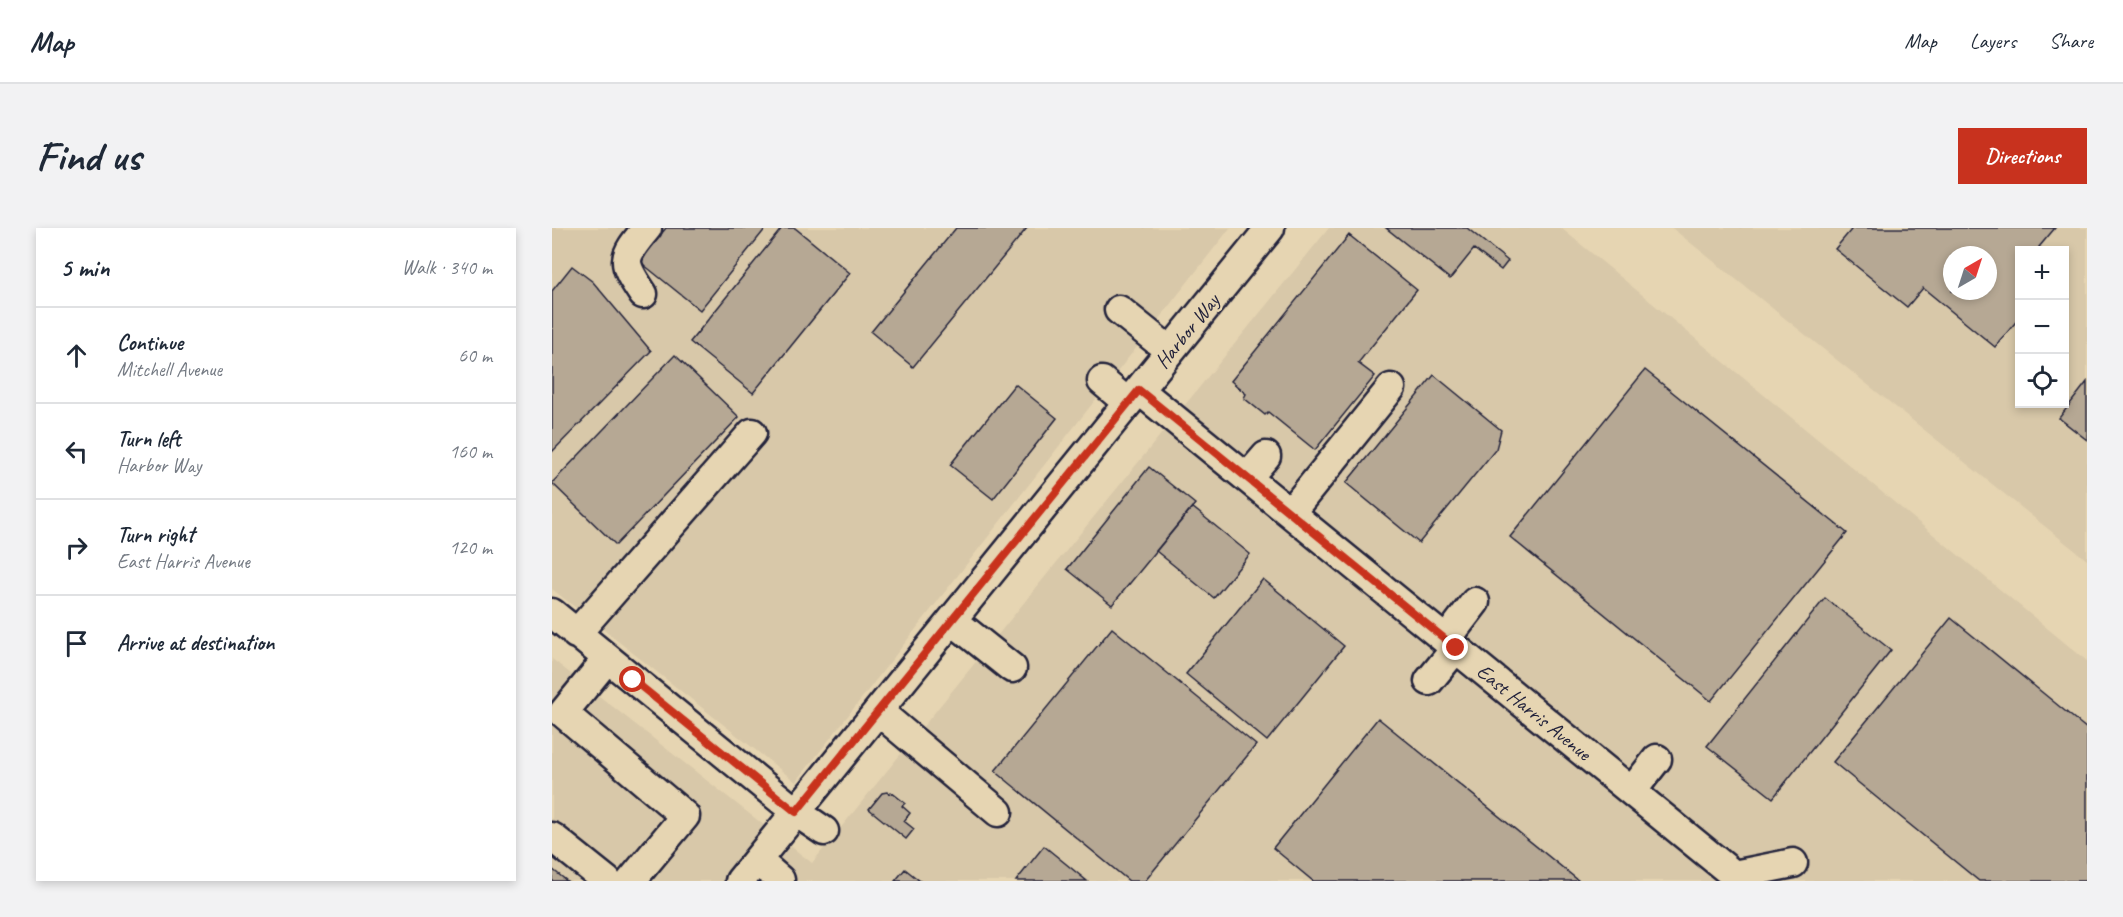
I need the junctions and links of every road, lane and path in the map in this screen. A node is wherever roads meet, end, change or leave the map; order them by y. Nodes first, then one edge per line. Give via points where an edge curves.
1 (647, 228) edge
2 (1270, 228) edge
3 (643, 294) dead end
4 (1119, 310) dead end
5 (1170, 351) junction
6 (1101, 381) dead end
7 (1391, 388) dead end
8 (1134, 396) junction
9 (752, 434) dead end
10 (1266, 456) dead end
11 (1247, 478) junction
12 (1323, 496) dead end
13 (1295, 518) junction
14 (1475, 602) dead end
15 (952, 620) junction
16 (561, 628) edge
17 (1451, 644) junction
18 (607, 659) junction
19 (1012, 669) dead end
20 (1429, 681) dead end
21 (878, 711) junction
22 (557, 720) edge
23 (1657, 759) dead end
24 (1632, 791) junction
25 (796, 812) junction
26 (998, 812) dead end
27 (824, 831) dead end
28 (552, 837) edge
29 (1793, 863) dead end
30 (748, 871) edge
31 (1731, 878) edge
32 (780, 880) edge
33 (608, 881) edge
34 (631, 881) edge

1 - 3 street via 629,249 626,261 627,270
2 - 5 street, Harbor Way
4 - 5 street
5 - 8 street, Harbor Way
6 - 8 street, East Harris Avenue
7 - 13 street
8 - 11 street, East Harris Avenue
8 - 15 street, Harbor Way
9 - 16 street
10 - 11 street
11 - 13 street, East Harris Avenue
12 - 13 street
13 - 17 street, East Harris Avenue
14 - 17 street
15 - 19 street
15 - 21 street, Harbor Way
16 - 18 street
17 - 20 street
17 - 24 street, East Harris Avenue
18 - 22 street
18 - 25 street
21 - 25 street, Harbor Way
21 - 26 street
22 - 34 street via 685,816
23 - 24 street
24 - 31 street, East Harris Avenue
25 - 27 street
25 - 30 street, Harbor Way
28 - 33 street
29 - 31 street
30 - 32 street

